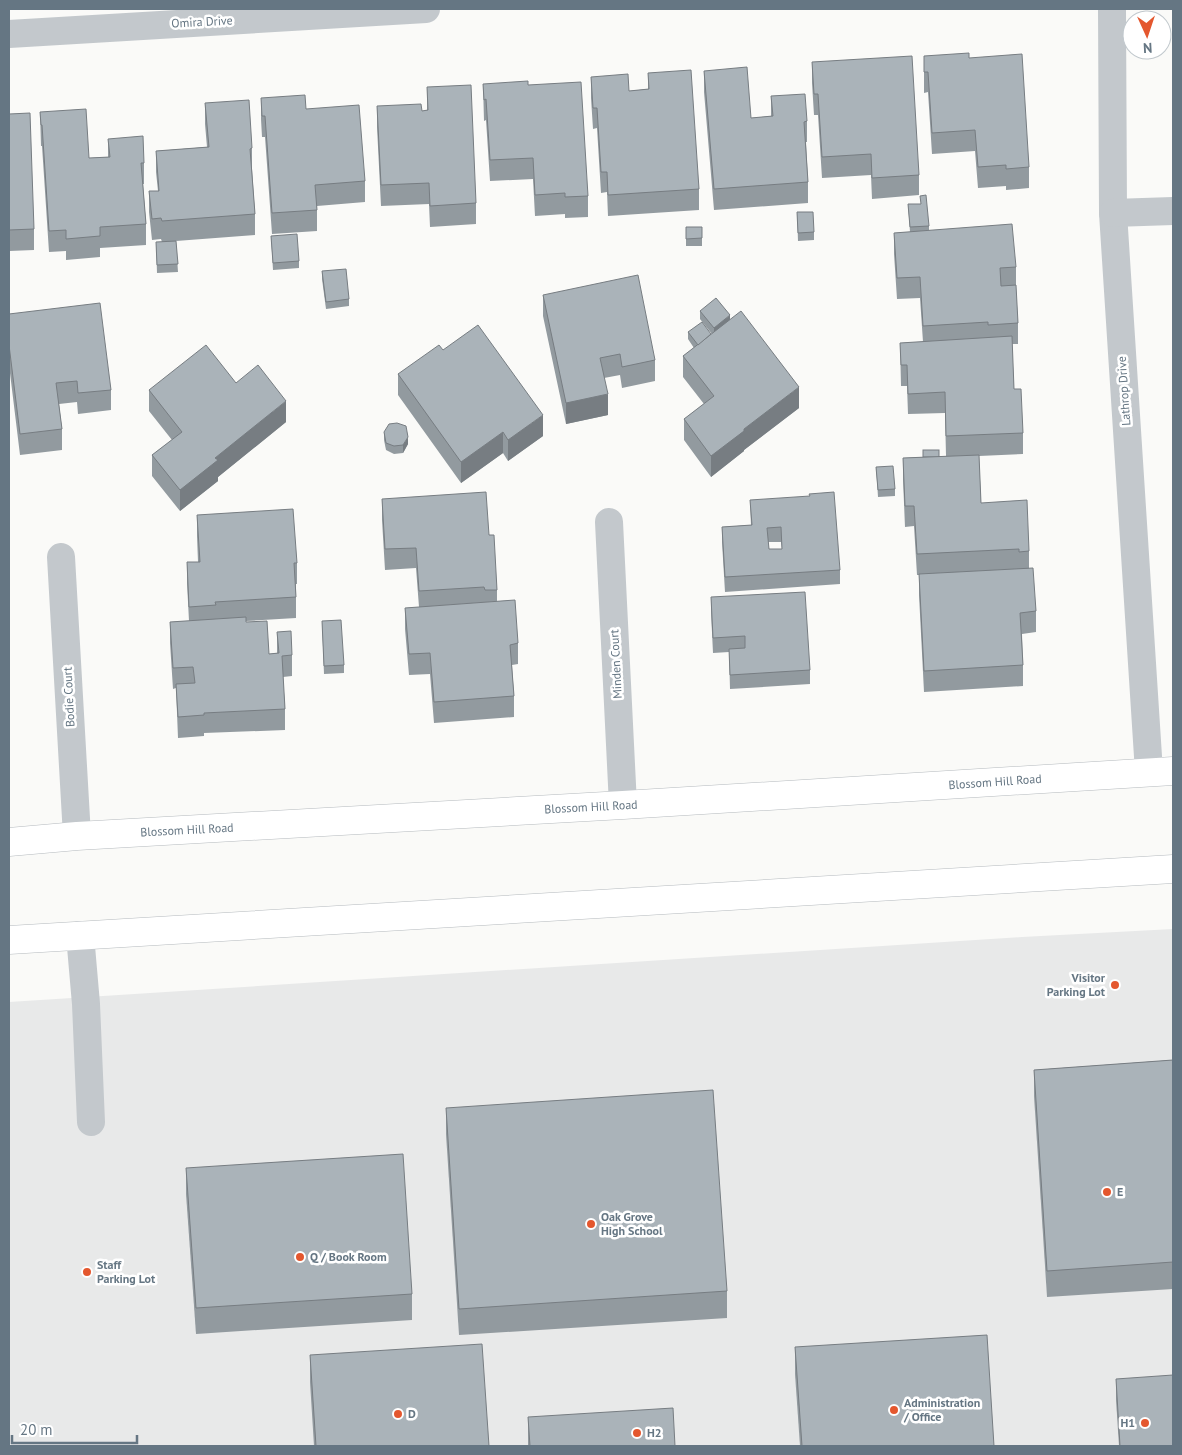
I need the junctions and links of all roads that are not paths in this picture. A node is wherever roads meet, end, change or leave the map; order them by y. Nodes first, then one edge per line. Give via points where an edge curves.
1 (426, 9) edge
2 (1112, 9) edge
3 (223, 15) edge
4 (9, 34) edge
5 (1173, 211) edge
6 (1113, 213) junction
7 (609, 522) dead end
8 (61, 557) dead end
9 (1161, 771) edge
10 (623, 805) junction
11 (77, 836) junction
12 (9, 842) edge
13 (1173, 869) edge
14 (80, 936) junction
15 (9, 940) edge
16 (91, 1122) dead end

1 - 3 street, Omira Drive
2 - 6 street, Lathrop Drive
3 - 4 street, Omira Drive
5 - 6 street
6 - 9 street, Lathrop Drive
7 - 10 street, Minden Court
8 - 11 street, Bodie Court
9 - 10 main road, Blossom Hill Road
10 - 11 main road, Blossom Hill Road
11 - 12 main road, Blossom Hill Road
13 - 14 main road
14 - 15 main road
14 - 16 street

